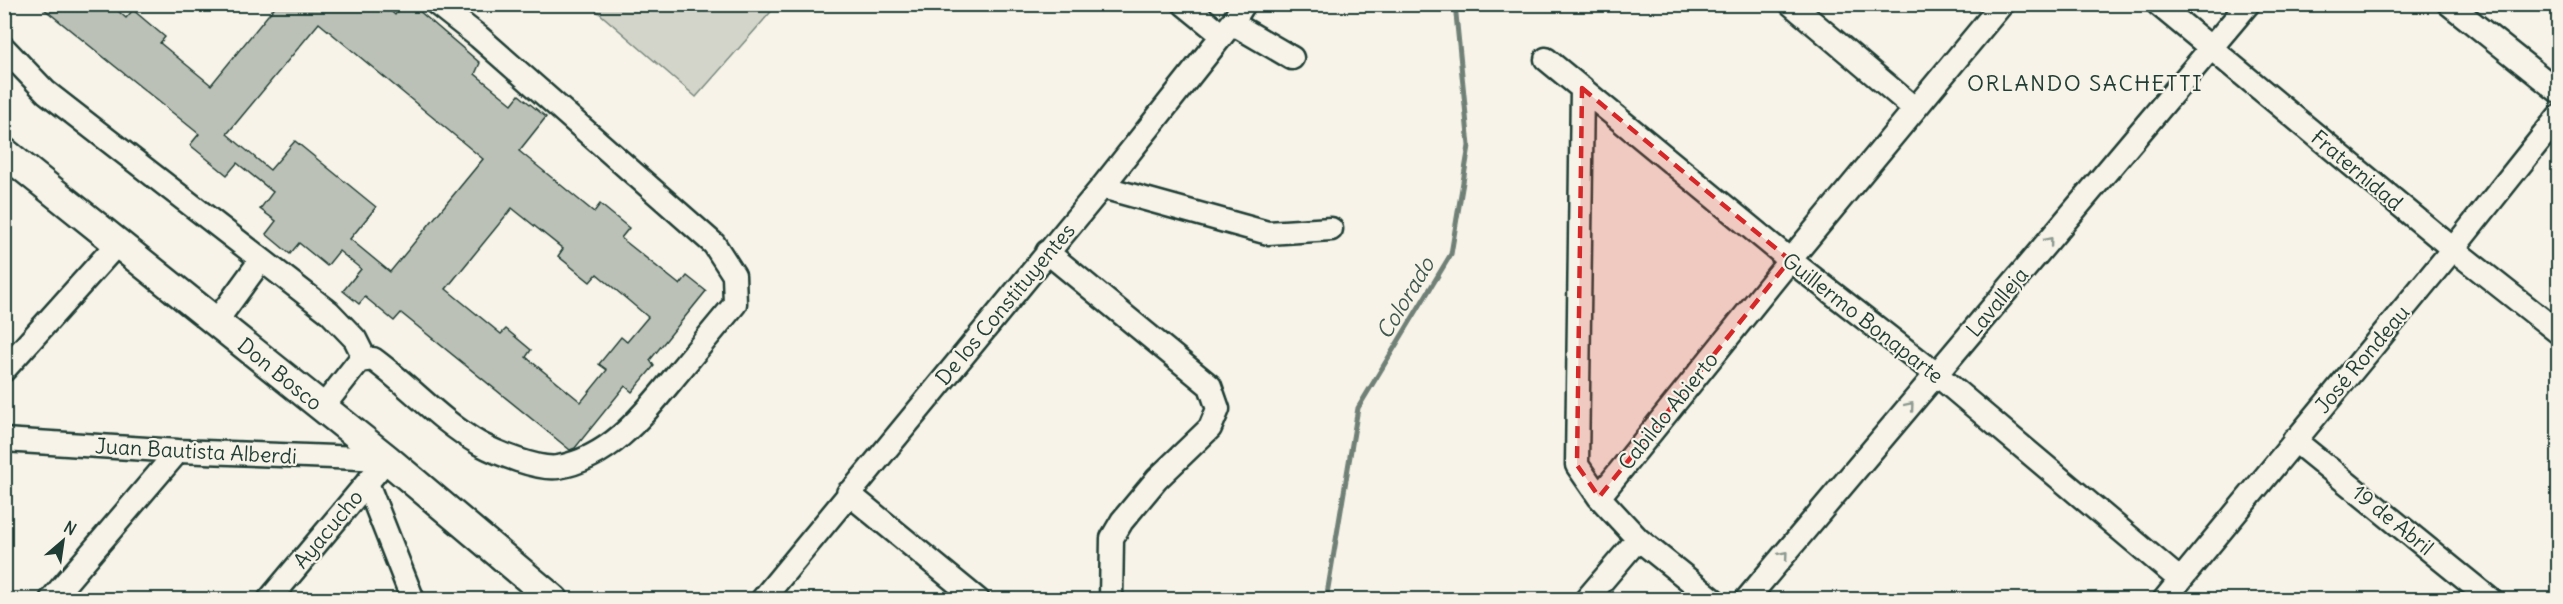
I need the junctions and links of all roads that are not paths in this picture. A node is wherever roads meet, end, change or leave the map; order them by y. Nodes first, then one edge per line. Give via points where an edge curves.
1 (437, 4) edge
2 (1185, 4) edge
3 (1791, 4) edge
4 (2158, 4) edge
5 (2248, 4) edge
6 (2449, 4) edge
7 (1996, 7) edge
8 (1233, 21) edge
9 (4, 48) edge
10 (2211, 49) junction
11 (1292, 58) dead end
12 (1546, 58) dead end
13 (1582, 88) junction
14 (2559, 91) edge
15 (1915, 110) junction
16 (2559, 117) edge
17 (4, 152) edge
18 (1102, 187) junction
19 (1331, 229) dead end
20 (117, 244) junction
21 (2453, 249) junction
22 (1047, 252) junction
23 (261, 260) junction
24 (1790, 260) junction
25 (216, 323) junction
26 (2559, 332) edge
27 (365, 359) junction
28 (4, 370) edge
29 (1936, 374) junction
30 (322, 408) junction
31 (4, 440) edge
32 (2294, 440) junction
33 (178, 451) junction
34 (387, 459) junction
35 (367, 483) junction
36 (848, 493) junction
37 (1599, 497) junction
38 (1638, 539) junction
39 (2179, 579) junction
40 (51, 600) edge
41 (269, 600) edge
42 (413, 600) edge
43 (554, 600) edge
44 (762, 600) edge
45 (978, 600) edge
46 (1111, 600) edge
47 (1586, 600) edge
48 (1714, 600) edge
49 (1746, 600) edge
50 (2164, 600) edge
51 (2491, 600) edge

1 - 27 street via 714,244 734,275 735,304 639,420 589,458 555,468 513,459 480,444 441,418 373,359
2 - 8 street
3 - 15 street
4 - 10 street, Fraternidad
5 - 10 street, Lavalleja
6 - 14 street
7 - 15 street, Cabildo Abierto
8 - 11 street
8 - 18 street, De los Constituyentes
9 - 23 street via 46,92
10 - 21 street, Fraternidad
29 -> 10 street, Lavalleja
12 - 13 street, Guillermo Bonaparte
13 - 24 street, Guillermo Bonaparte
13 - 37 street via 1577,465
15 - 24 street, Cabildo Abierto
16 - 21 street, José Rondeau
17 - 20 main road, Don Bosco
18 - 19 street via 1268,233
18 - 22 street, De los Constituyentes
20 - 25 main road, Don Bosco
20 - 28 street
21 - 26 street, Fraternidad
21 - 32 street, José Rondeau
22 - 36 street, De los Constituyentes
22 - 46 street via 1210,386 1218,409 1210,428 1157,480 1112,538
23 - 25 street
23 - 27 street via 329,312 355,339
24 - 29 street, Guillermo Bonaparte
24 - 37 street, Cabildo Abierto
25 - 30 main road, Don Bosco
27 - 30 street via 359,361
29 - 39 street, Guillermo Bonaparte
49 -> 29 street, Lavalleja
30 - 34 main road, Don Bosco
31 - 33 street, Juan Bautista Alberdi
32 - 39 street, José Rondeau
32 - 51 street, 19 de Abril
33 - 34 street, Juan Bautista Alberdi
33 - 40 street
34 - 35 street, Ayacucho
34 - 43 main road, Don Bosco
35 - 41 street, Ayacucho
35 - 42 street
36 - 44 street, De los Constituyentes
36 - 45 street
37 - 38 street
38 - 47 street
38 - 48 street
39 - 50 street, José Rondeau

